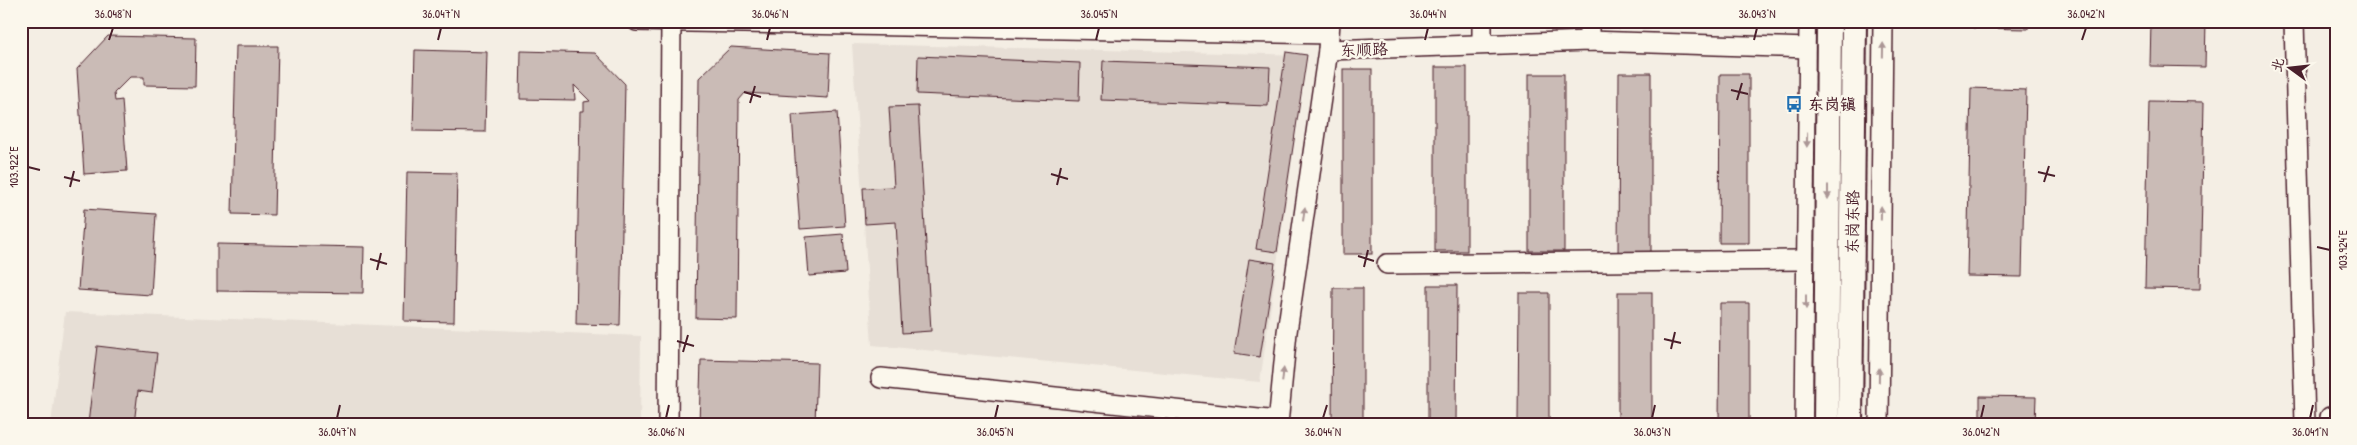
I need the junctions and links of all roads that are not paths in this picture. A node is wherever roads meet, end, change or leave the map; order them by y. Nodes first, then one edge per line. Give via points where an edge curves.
1 (637, 21) edge
2 (1482, 21) edge
3 (1589, 21) edge
4 (1809, 21) edge
5 (1829, 21) edge
6 (1854, 21) edge
7 (1883, 21) edge
8 (2294, 21) edge
9 (671, 22) edge
10 (1329, 35) edge
11 (1589, 41) junction
12 (1482, 44) junction
13 (1808, 48) junction
14 (1808, 76) junction
15 (1882, 80) junction
16 (1806, 260) junction
17 (1387, 264) dead end
18 (881, 378) dead end
19 (1278, 422) edge
20 (668, 424) edge
21 (1805, 424) edge
22 (1826, 424) edge
23 (1850, 424) edge
24 (1879, 424) edge
25 (2306, 424) edge

1 - 9 street, 东顺路
2 - 12 street
3 - 11 street
4 - 13 street
5 -> 22 main road, 东岗东路, bridge
6 - 23 main road, 东岗东路, bridge
15 -> 7 street
8 - 25 street
9 - 10 street, 东顺路
9 - 20 street
10 - 12 street, 东顺路
19 -> 10 street via 1287,332
11 - 12 street, 东顺路
11 - 13 street, 东顺路
13 - 14 street
14 - 15 street
14 -> 16 street
24 -> 15 street
16 - 17 street
16 -> 21 street
18 - 19 street

